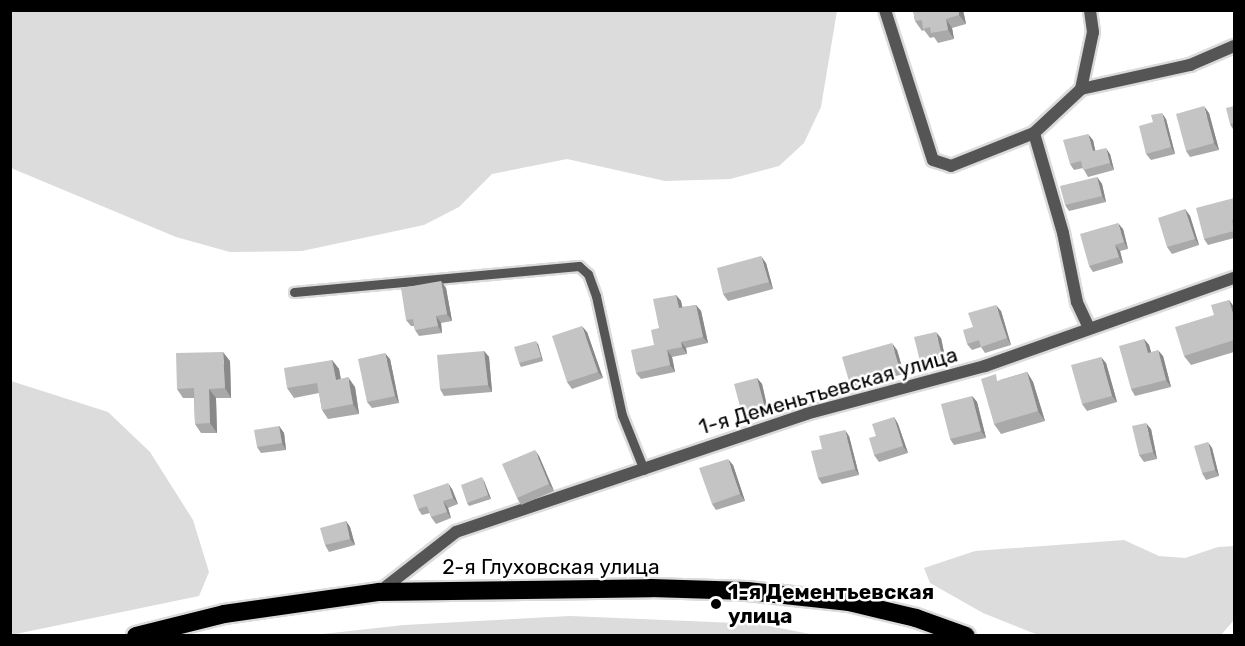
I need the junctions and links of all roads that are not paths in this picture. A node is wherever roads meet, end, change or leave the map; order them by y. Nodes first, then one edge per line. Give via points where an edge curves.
1 (885, 10) edge
2 (1090, 10) edge
3 (1234, 46) edge
4 (1081, 89) junction
5 (1034, 133) junction
6 (1234, 278) edge
7 (294, 292) dead end
8 (1089, 328) junction
9 (644, 470) junction
10 (379, 592) junction
11 (136, 636) edge
12 (966, 636) edge

1 - 5 street via 933,160 951,166
2 - 4 street via 1093,32
3 - 4 street via 1190,65
4 - 5 street
5 - 8 street via 1063,233 1077,302
6 - 8 street, 1-я Деменьтьевская улица
7 - 9 lane via 579,266 588,274 596,296 622,415
8 - 9 street, 1-я Деменьтьевская улица via 985,366 806,414
9 - 10 street, 1-я Деменьтьевская улица via 456,532
10 - 11 highway, 2-я Глуховская улица via 224,614
10 - 12 highway, 2-я Глуховская улица via 537,588 747,591 849,602 916,618

